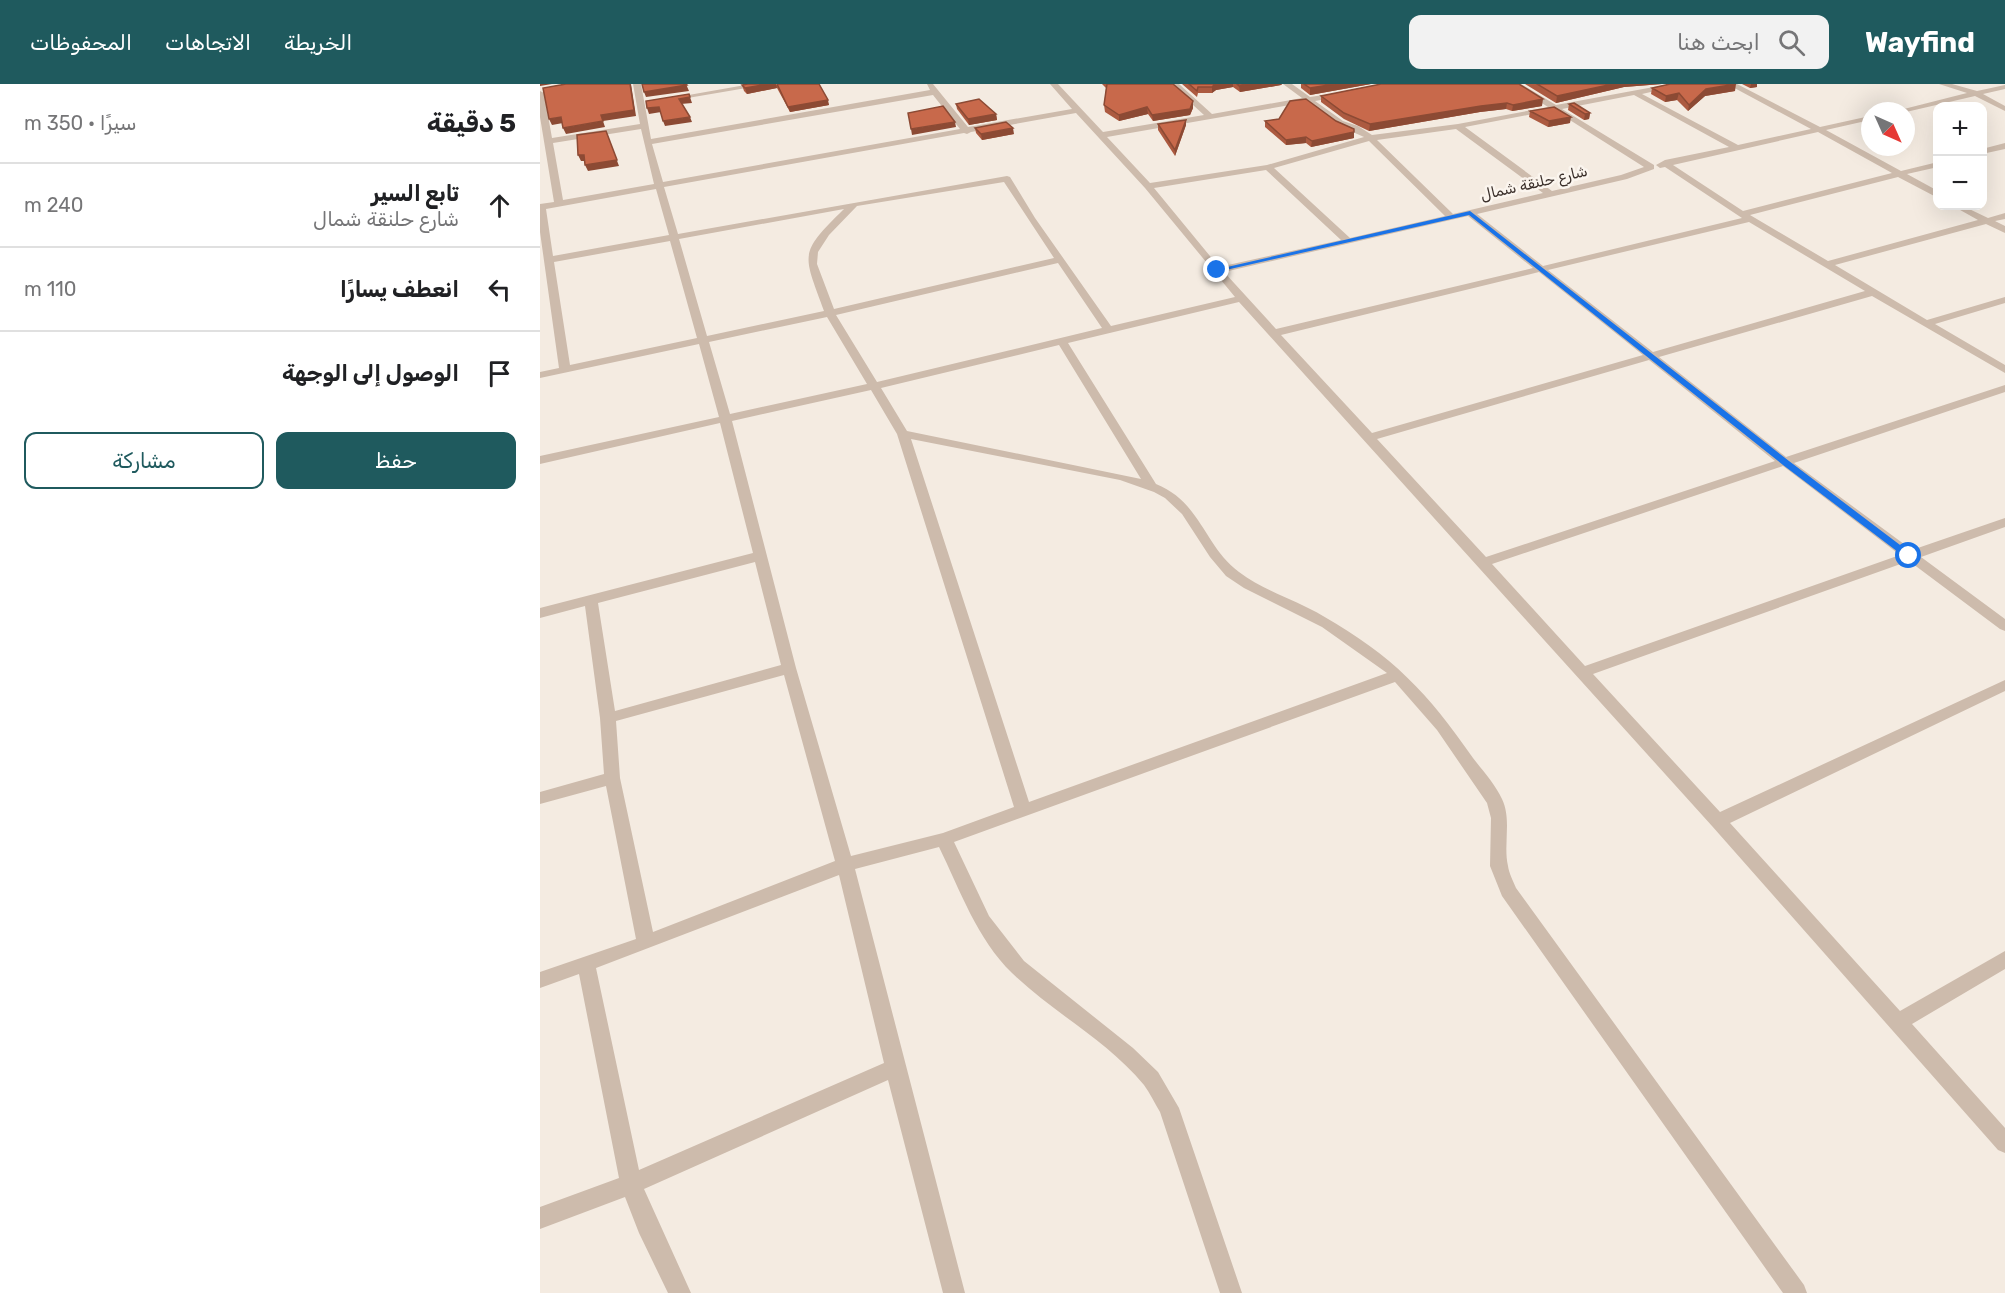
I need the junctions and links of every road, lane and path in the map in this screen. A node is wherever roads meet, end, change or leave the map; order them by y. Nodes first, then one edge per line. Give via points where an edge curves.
1 (637, 84) edge
2 (766, 84) edge
3 (929, 84) edge
4 (1054, 84) edge
5 (1174, 84) edge
6 (1287, 84) edge
7 (1516, 84) edge
8 (1682, 84) edge
9 (1731, 84) edge
10 (1942, 84) edge
11 (2005, 87) edge
12 (551, 89) edge
13 (540, 92) edge
14 (935, 92) junction
15 (1352, 92) edge
16 (1635, 93) junction
17 (1975, 93) junction
18 (663, 100) edge
19 (1307, 100) junction
20 (1915, 107) edge
21 (1553, 109) junction
22 (2005, 109) edge
23 (1078, 111) junction
24 (1211, 117) junction
25 (542, 118) edge
26 (1861, 120) edge
27 (644, 126) junction
28 (1458, 126) junction
29 (1820, 130) junction
30 (967, 132) junction
31 (1102, 135) junction
32 (1371, 138) junction
33 (549, 141) junction
34 (647, 142) junction
35 (2005, 146) edge
36 (1737, 148) junction
37 (1987, 151) edge
38 (551, 157) junction
39 (540, 159) edge
40 (1665, 164) junction
41 (1933, 165) edge
42 (1268, 167) junction
43 (1651, 167) junction
44 (1898, 175) junction
45 (1148, 186) junction
46 (660, 187) junction
47 (1933, 192) edge
48 (1551, 195) junction
49 (559, 204) junction
50 (854, 204) junction
51 (541, 207) edge
52 (1965, 210) edge
53 (1470, 213) junction
54 (1450, 216) junction
55 (1745, 216) junction
56 (2005, 216) edge
57 (1988, 221) junction
58 (2005, 230) edge
59 (674, 238) junction
60 (1347, 240) junction
61 (549, 260) junction
62 (1060, 260) junction
63 (1827, 264) junction
64 (1542, 268) junction
65 (1217, 270) junction
66 (1874, 292) junction
67 (1242, 298) junction
68 (2005, 300) edge
69 (555, 302) junction
70 (540, 305) edge
71 (830, 313) junction
72 (1927, 323) junction
73 (1109, 330) junction
74 (1274, 333) junction
75 (702, 340) junction
76 (1062, 341) junction
77 (1654, 356) junction
78 (565, 370) junction
79 (2005, 370) edge
80 (540, 375) edge
81 (873, 386) junction
82 (2005, 388) edge
83 (724, 418) junction
84 (903, 434) junction
85 (1368, 438) junction
86 (540, 460) edge
87 (1786, 463) junction
88 (1152, 487) junction
89 (2005, 522) edge
90 (760, 556) junction
91 (1909, 556) junction
92 (1482, 563) junction
93 (591, 600) junction
94 (540, 613) edge
95 (2005, 626) edge
96 (789, 668) junction
97 (1581, 673) junction
98 (1398, 675) junction
99 (2005, 685) edge
100 (608, 718) junction
101 (612, 778) junction
102 (540, 798) edge
103 (1024, 812) junction
104 (1718, 821) junction
105 (944, 839) junction
106 (845, 866) junction
107 (646, 943) junction
108 (2005, 958) edge
109 (586, 964) junction
110 (540, 980) edge
111 (1897, 1023) junction
112 (895, 1068) junction
113 (2005, 1143) edge
114 (630, 1184) junction
115 (540, 1218) edge
116 (680, 1293) edge
117 (954, 1293) edge
118 (1231, 1293) edge
119 (1796, 1293) edge

1 - 27 street via 646,102
2 - 18 street
3 - 14 street
4 - 23 street
5 - 24 street
6 - 19 street
7 - 21 street
8 - 16 street
9 - 29 street
10 - 17 street
11 - 17 street
12 - 13 street
13 - 25 street
14 - 30 street
14 - 34 street
15 - 19 street
16 - 21 street
16 - 36 street
17 - 20 street
17 - 22 street
19 - 24 street
19 - 32 street
21 - 28 street
21 - 43 street
23 - 30 street
23 - 31 street
24 - 31 street
25 - 33 street
26 - 29 street, شارع حلنقة شمال
27 - 33 street
27 - 34 street
28 - 32 street
28 - 48 street
29 - 36 street, شارع حلنقة شمال
29 - 44 street
30 - 46 street
31 - 45 street
32 - 42 street
32 - 54 street
33 - 38 street
34 - 46 street
35 - 37 street
36 - 40 street, شارع حلنقة شمال
38 - 39 street
38 - 49 street
40 - 43 street, شارع حلنقة شمال
40 - 55 street
41 - 44 street
42 - 45 street
42 - 60 street
43 - 48 street, شارع حلنقة شمال
44 - 47 street
44 - 55 street
45 - 65 street
46 - 49 street
46 - 59 street
48 - 53 street, شارع حلنقة شمال
49 - 51 street
50 - 59 street
50 - 62 street via 1008,179
50 - 71 street via 825,233 813,252 812,264
51 - 61 street
52 - 57 street
53 - 54 street
53 - 64 street, شارع حلنقة شمال
54 - 60 street
55 - 63 street
55 - 64 street
56 - 57 street
57 - 58 street
57 - 63 street
59 - 61 street
59 - 75 street
60 - 65 street
61 - 69 street
62 - 71 street
62 - 73 street
63 - 66 street
64 - 74 street
64 - 77 street, شارع حلنقة شمال
65 - 67 street
66 - 72 street
66 - 77 street
67 - 73 street
67 - 74 street
68 - 72 street
69 - 70 street
69 - 78 street
71 - 75 street
71 - 81 street
72 - 79 street
73 - 76 street
74 - 85 street
75 - 78 street
75 - 83 street
76 - 81 street
76 - 88 street
77 - 85 street
77 - 87 street, شارع حلنقة شمال
78 - 80 street
81 - 83 street
81 - 84 street
82 - 87 street
83 - 86 street
83 - 90 street
84 - 88 street via 1100,472
84 - 103 street
85 - 92 street
87 - 91 street, شارع حلنقة شمال
87 - 92 street
88 - 98 street via 1185,510 1220,562 1233,574 1308,612
89 - 91 street
90 - 93 street
90 - 96 street
91 - 95 street, شارع حلنقة شمال
91 - 97 street
92 - 97 street
93 - 94 street
93 - 100 street
96 - 100 street
96 - 106 street
97 - 104 street
98 - 103 street
98 - 119 street via 1495,801 1499,866 1508,891
99 - 104 street
100 - 101 street
101 - 102 street
101 - 107 street
103 - 105 street
104 - 111 street
105 - 106 street
105 - 118 street via 983,921 1006,953 1126,1054 1151,1079 1169,1107
106 - 107 street
106 - 112 street
107 - 109 street
108 - 111 street
109 - 110 street
109 - 114 street
111 - 113 street
112 - 114 street
112 - 117 street
114 - 115 street
114 - 116 street

